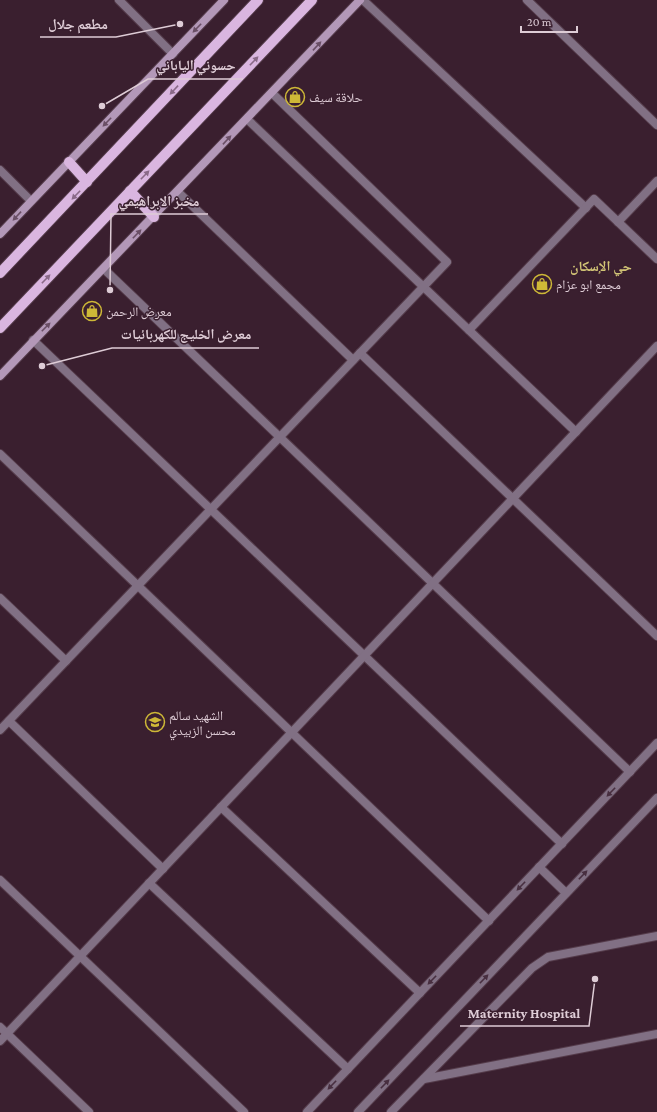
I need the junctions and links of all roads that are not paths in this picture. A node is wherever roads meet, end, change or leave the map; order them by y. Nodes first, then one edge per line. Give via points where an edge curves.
1 (119, 0) edge
2 (224, 0) edge
3 (258, 0) edge
4 (312, 0) edge
5 (361, 0) edge
6 (527, 0) edge
7 (173, 54) junction
8 (272, 93) junction
9 (247, 119) junction
10 (657, 125) edge
11 (68, 162) junction
12 (0, 170) edge
13 (657, 181) edge
14 (87, 182) junction
15 (130, 192) junction
16 (178, 192) junction
17 (31, 201) junction
18 (586, 208) junction
19 (154, 216) junction
20 (618, 222) junction
21 (0, 234) edge
22 (657, 259) edge
23 (104, 269) junction
24 (0, 273) edge
25 (424, 287) junction
26 (0, 328) edge
27 (469, 330) junction
28 (33, 340) junction
29 (657, 346) edge
30 (360, 353) junction
31 (353, 360) junction
32 (0, 376) edge
33 (576, 432) junction
34 (279, 438) junction
35 (0, 454) edge
36 (513, 498) junction
37 (211, 509) junction
38 (432, 584) junction
39 (138, 586) junction
40 (0, 598) edge
41 (657, 636) edge
42 (365, 656) junction
43 (66, 661) junction
44 (9, 721) junction
45 (0, 730) edge
46 (292, 733) junction
47 (657, 743) edge
48 (630, 772) junction
49 (657, 798) edge
50 (221, 807) junction
51 (562, 844) junction
52 (539, 868) junction
53 (163, 869) junction
54 (0, 880) edge
55 (149, 883) junction
56 (566, 894) junction
57 (489, 921) junction
58 (657, 936) edge
59 (80, 956) junction
60 (420, 993) junction
61 (0, 1027) edge
62 (7, 1034) junction
63 (657, 1034) edge
64 (0, 1041) edge
65 (348, 1068) junction
66 (424, 1079) junction
67 (89, 1112) edge
68 (244, 1112) edge
69 (307, 1112) edge
70 (358, 1112) edge
71 (392, 1112) edge

1 - 7 street
2 -> 7 street
3 -> 14 main road
15 -> 4 main road
8 -> 5 street
5 - 18 street
6 - 10 street
7 -> 11 street
8 - 9 street
8 - 25 street via 447,262
16 -> 9 street
9 - 25 street
11 - 14 main road
11 - 17 street
12 - 17 street
13 - 20 street
14 -> 24 main road
15 - 19 main road
26 -> 15 main road
16 - 19 street
16 - 31 street
17 -> 21 street
18 - 20 street via 594,199
18 - 27 street
23 -> 19 street
20 - 22 street
28 -> 23 street
23 - 34 street
25 - 27 street
25 - 30 street
27 - 33 street
28 - 32 street
28 - 37 street
29 - 33 street
30 - 31 street
30 - 36 street
31 - 34 street
33 - 36 street
34 - 37 street
34 - 38 street
35 - 39 street
36 - 38 street
36 - 41 street
37 - 39 street
37 - 42 street
38 - 42 street
38 - 48 street
39 - 43 street
39 - 46 street
40 - 43 street
42 - 46 street
42 - 51 street
43 - 44 street
44 - 45 street
44 - 53 street
46 - 50 street
46 - 57 street
47 - 48 street
48 -> 51 street
56 -> 49 street
50 - 53 street
50 - 60 street
51 - 52 street
52 - 56 street
52 -> 57 street
53 - 55 street
54 - 59 street
55 - 59 street
55 - 65 street
70 -> 56 street
57 -> 60 street
58 - 66 street via 548,957 532,968
59 - 62 street
59 - 68 street
60 - 65 street
61 - 62 street
62 - 64 street
62 - 67 street
63 - 66 street
65 -> 69 street
66 - 71 street

